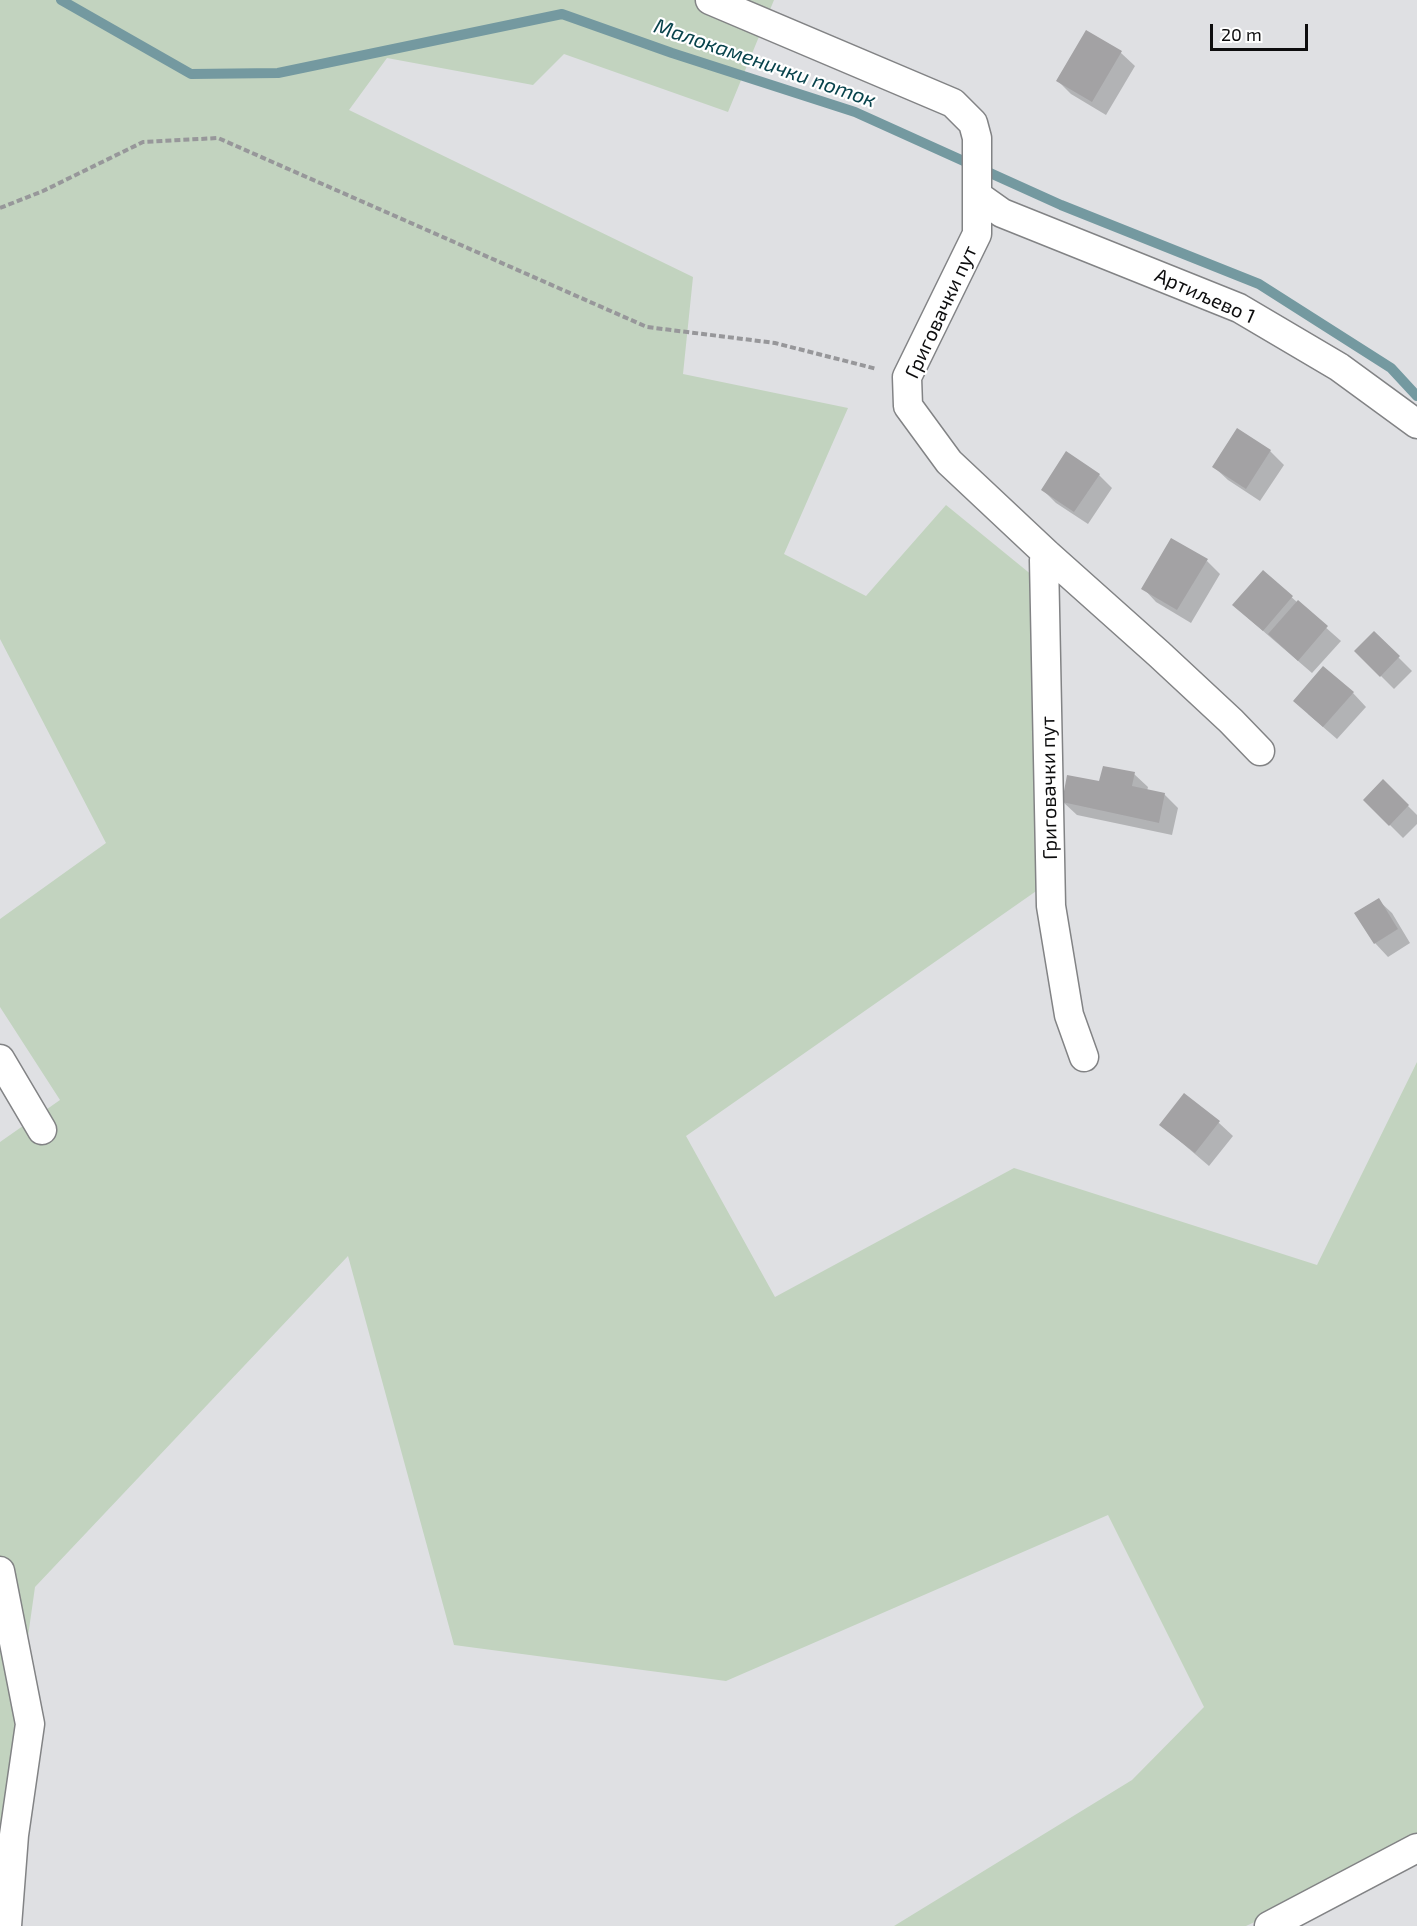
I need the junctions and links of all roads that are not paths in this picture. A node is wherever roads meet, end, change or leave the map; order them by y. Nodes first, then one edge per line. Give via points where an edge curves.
1 (710, 0) edge
2 (978, 196) junction
3 (1417, 424) edge
4 (1047, 554) junction
5 (1260, 751) dead end
6 (1084, 1057) dead end
7 (0, 1059) edge
8 (42, 1130) dead end
9 (0, 1571) edge
10 (1417, 1848) edge
11 (7, 1926) edge
12 (1269, 1926) edge

1 - 2 street, Григовачки пут via 952,103 973,123
2 - 3 street, Артиљево 1 via 1002,213 1239,308 1340,367
2 - 4 street, Григовачки пут via 977,234 907,377 908,406 949,462
4 - 5 street
4 - 6 street, Григовачки пут via 1044,560 1052,906 1069,1015
7 - 8 street
9 - 11 street via 30,1724 14,1835
10 - 12 street

